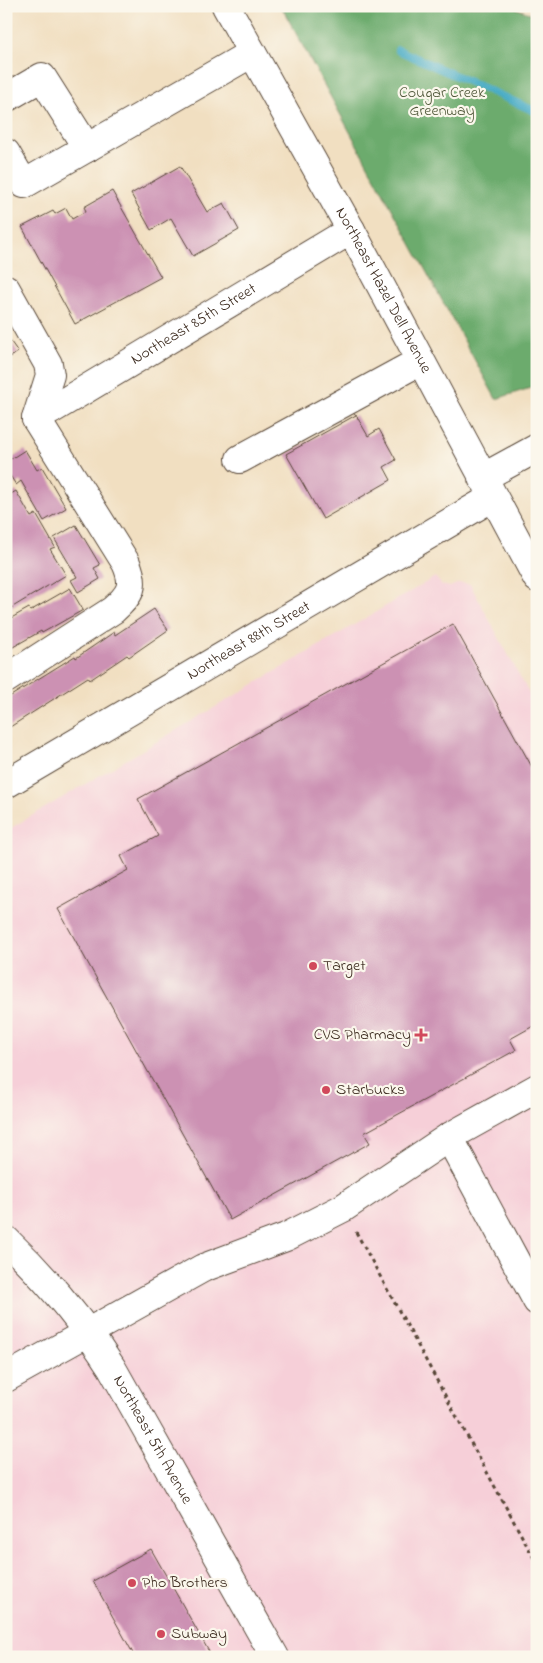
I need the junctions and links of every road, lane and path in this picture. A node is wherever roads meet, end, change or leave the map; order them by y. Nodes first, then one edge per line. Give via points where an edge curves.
1 (226, 6) edge
2 (252, 52) junction
3 (6, 98) edge
4 (87, 148) junction
5 (6, 153) edge
6 (351, 230) junction
7 (6, 289) edge
8 (420, 361) junction
9 (36, 419) junction
10 (537, 448) edge
11 (240, 459) dead end
12 (487, 487) junction
13 (537, 578) edge
14 (6, 679) edge
15 (6, 784) edge
16 (537, 1088) edge
17 (449, 1137) junction
18 (343, 1208) junction
19 (6, 1240) edge
20 (537, 1301) edge
21 (89, 1332) junction
22 (6, 1378) edge
23 (537, 1564) edge
24 (275, 1657) edge

1 - 2 street, Northeast Hazel Dell Avenue
2 - 4 street
2 - 6 street, Northeast Hazel Dell Avenue
3 - 4 street via 42,77
4 - 5 street via 24,184
6 - 8 street, Northeast Hazel Dell Avenue
6 - 9 street, Northeast 85th Street
7 - 9 street via 48,364 50,375
8 - 11 street
8 - 12 street, Northeast Hazel Dell Avenue
9 - 14 street via 126,563 132,575 132,586 125,599 113,610
10 - 12 street, Northeast 88th Street
12 - 13 street, Northeast Hazel Dell Avenue
12 - 15 street, Northeast 88th Street
16 - 17 street
17 - 18 street
17 - 20 street
18 - 21 street via 286,1237 203,1268
18 - 23 path
19 - 21 street, Northeast 5th Avenue
21 - 22 street
21 - 24 street, Northeast 5th Avenue

